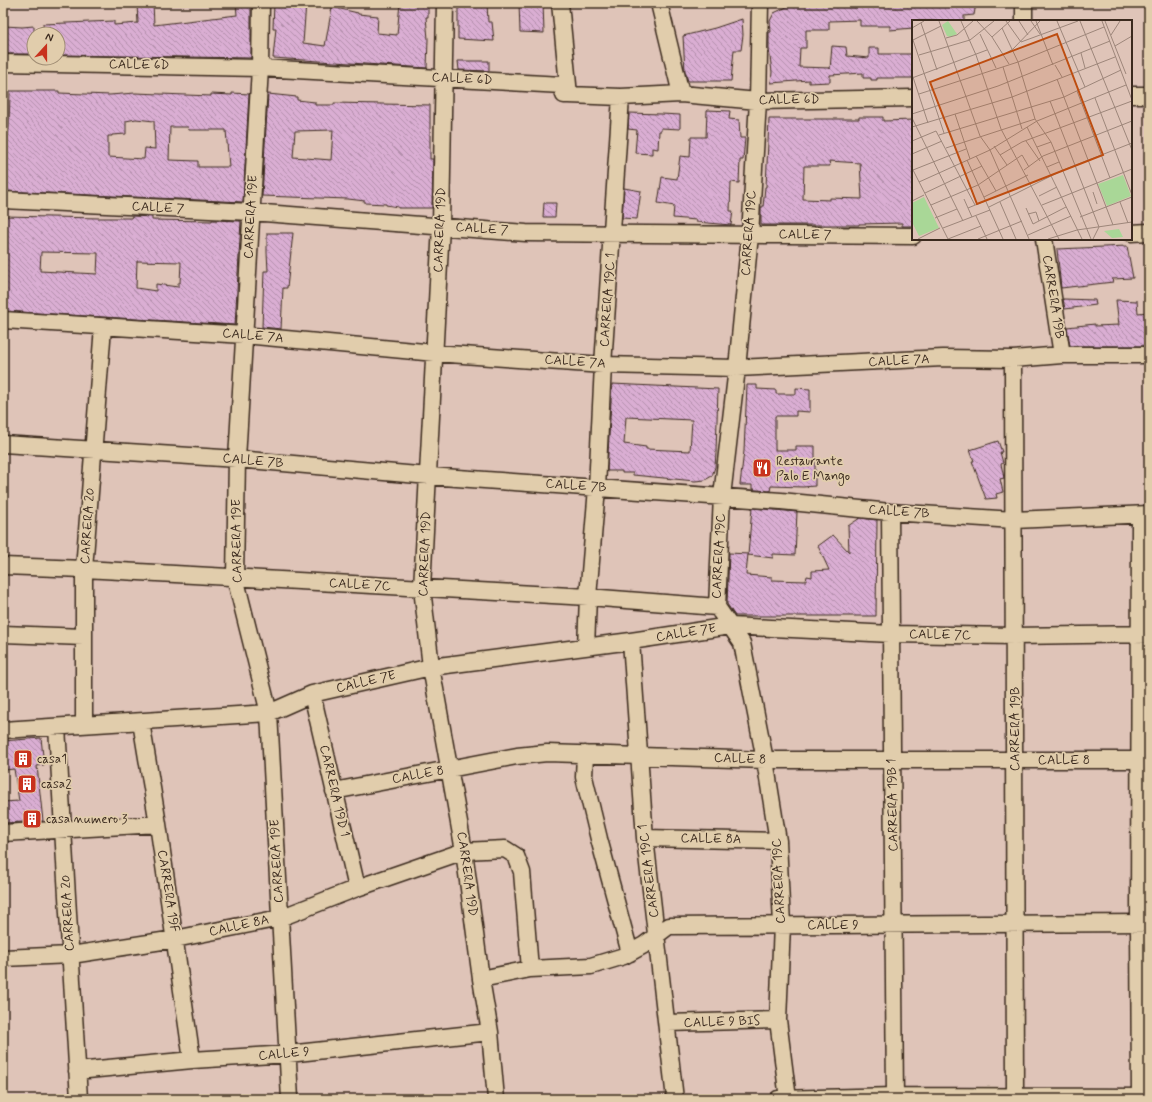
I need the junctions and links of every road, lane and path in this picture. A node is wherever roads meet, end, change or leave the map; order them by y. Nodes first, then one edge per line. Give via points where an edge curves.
1 (261, 3) edge
2 (445, 3) edge
3 (560, 3) edge
4 (659, 3) edge
5 (760, 3) edge
6 (1024, 3) edge
7 (1024, 20) edge
8 (3, 63) edge
9 (260, 68) junction
10 (443, 78) junction
11 (681, 94) junction
12 (569, 95) junction
13 (1132, 95) edge
14 (1149, 95) edge
15 (621, 97) junction
16 (912, 98) edge
17 (758, 101) junction
18 (3, 200) edge
19 (250, 212) junction
20 (441, 226) junction
21 (1149, 232) edge
22 (612, 233) junction
23 (1132, 233) edge
24 (750, 235) junction
25 (912, 236) edge
26 (1044, 240) edge
27 (3, 320) edge
28 (103, 327) junction
29 (244, 335) junction
30 (435, 353) junction
31 (1062, 355) junction
32 (1149, 355) edge
33 (1013, 359) junction
34 (603, 365) junction
35 (737, 368) junction
36 (3, 444) edge
37 (94, 449) junction
38 (237, 459) junction
39 (429, 476) junction
40 (597, 488) junction
41 (722, 496) junction
42 (890, 512) junction
43 (1144, 514) edge
44 (1014, 520) junction
45 (3, 566) edge
46 (84, 569) junction
47 (234, 577) junction
48 (422, 588) junction
49 (588, 598) junction
50 (717, 607) junction
51 (730, 626) junction
52 (3, 634) edge
53 (891, 634) junction
54 (1144, 634) edge
55 (1014, 636) junction
56 (84, 637) junction
57 (631, 641) junction
58 (586, 647) junction
59 (431, 667) junction
60 (312, 694) junction
61 (269, 713) junction
62 (141, 722) junction
63 (84, 725) junction
64 (58, 727) junction
65 (3, 730) edge
66 (585, 754) junction
67 (638, 755) junction
68 (765, 760) junction
69 (892, 760) junction
70 (1015, 760) junction
71 (1144, 760) edge
72 (450, 769) junction
73 (334, 791) junction
74 (158, 824) junction
75 (63, 829) junction
76 (3, 833) edge
77 (645, 838) junction
78 (778, 840) junction
79 (464, 851) junction
80 (357, 888) junction
81 (280, 918) junction
82 (1144, 923) edge
83 (1015, 924) junction
84 (782, 925) junction
85 (894, 925) junction
86 (657, 936) junction
87 (175, 939) junction
88 (630, 953) junction
89 (70, 955) junction
90 (3, 958) edge
91 (530, 969) junction
92 (481, 979) junction
93 (778, 1020) junction
94 (667, 1023) junction
95 (490, 1032) junction
96 (288, 1054) junction
97 (192, 1060) junction
98 (77, 1071) junction
99 (895, 1097) edge
100 (1016, 1098) edge
101 (1143, 1098) edge
102 (79, 1099) edge
103 (290, 1099) edge
104 (496, 1099) edge
105 (676, 1099) edge
106 (785, 1099) edge

1 - 9 street, CARRERA 19E
2 - 10 street, CARRERA 19D
3 - 12 street
4 - 11 street
5 - 17 street, CARRERA 19C
6 - 7 street
8 - 9 street, CALLE 6D
9 - 10 street, CALLE 6D
9 - 19 street, CARRERA 19E
10 - 12 street, CALLE 6D via 562,85 564,95
10 - 20 street, CARRERA 19D
11 - 15 street, CALLE 6D
11 - 17 street, CALLE 6D
12 - 15 street, CALLE 6D
13 - 14 street
15 - 22 street, CARRERA 19C 1
16 - 17 street, CALLE 6D
17 - 24 street, CARRERA 19C
18 - 19 street, CALLE 7
19 - 20 street, CALLE 7
19 - 29 street, CARRERA 19E
20 - 22 street, CALLE 7 via 526,232
20 - 30 street, CARRERA 19D
21 - 23 street
22 - 24 street, CALLE 7
22 - 34 street, CARRERA 19C 1
24 - 25 street, CALLE 7
24 - 35 street, CARRERA 19C
26 - 31 street, CARRERA 19B
27 - 28 street, CALLE 7A
28 - 29 street, CALLE 7A
28 - 37 street, CARRERA 20
29 - 30 street, CALLE 7A
29 - 38 street, CARRERA 19E
30 - 34 street, CALLE 7A
30 - 39 street, CARRERA 19D
31 - 32 street, CALLE 7A
31 - 33 street, CALLE 7A
33 - 35 street, CALLE 7A via 943,358
33 - 44 street, CARRERA 19B
34 - 35 street, CALLE 7A
34 - 40 street, CARRERA 19C 1
35 - 41 street, CARRERA 19C
36 - 37 street, CALLE 7B
37 - 38 street, CALLE 7B
37 - 46 street, CARRERA 20
38 - 39 street, CALLE 7B
38 - 47 street, CARRERA 19E
39 - 40 street, CALLE 7B
39 - 48 street, CARRERA 19D
40 - 41 street, CALLE 7B
40 - 49 street, CARRERA 19C 1
41 - 42 street, CALLE 7B
41 - 50 street, CARRERA 19C
42 - 44 street, CALLE 7B
42 - 53 street, CARRERA 19B 1
43 - 44 street, CALLE 7B
43 - 54 street
44 - 55 street, CARRERA 19B
45 - 46 street, CALLE 7C
46 - 47 street, CALLE 7C
46 - 56 street, CARRERA 20
47 - 48 street, CALLE 7C
47 - 61 street, CARRERA 19E
48 - 49 street, CALLE 7C
48 - 59 street, CARRERA 19D
49 - 50 street, CALLE 7C
49 - 58 street, CARRERA 19C 1
50 - 51 street, CARRERA 19C
51 - 53 street, CALLE 7C
51 - 57 street, CALLE 7E
51 - 68 street, CARRERA 19C via 742,643
52 - 56 street
53 - 55 street, CALLE 7C
53 - 69 street, CARRERA 19B 1
54 - 55 street, CALLE 7C
54 - 71 street
55 - 70 street, CARRERA 19B
56 - 63 street, CARRERA 20
57 - 58 street, CALLE 7E
57 - 67 street, CARRERA 19C 1
58 - 59 street, CALLE 7E
59 - 60 street, CALLE 7E
59 - 72 street, CARRERA 19D
60 - 61 street, CALLE 7E
60 - 73 street, CARRERA 19D 1
61 - 62 street, CALLE 7E
61 - 81 street, CARRERA 19E
62 - 63 street, CALLE 7E
62 - 74 street, CARRERA 19F
63 - 64 street, CALLE 7E
64 - 65 street, CALLE 7E
64 - 75 street, CARRERA 20
66 - 67 street, CALLE 8
66 - 72 street, CALLE 8 via 547,753 517,756
66 - 88 street via 584,777
67 - 68 street, CALLE 8
67 - 77 street, CARRERA 19C 1
68 - 69 street, CALLE 8
68 - 78 street, CARRERA 19C
69 - 70 street, CALLE 8
69 - 85 street, CARRERA 19B 1
70 - 71 street, CALLE 8
70 - 83 street, CARRERA 19B
71 - 82 street
72 - 73 street, CALLE 8
72 - 79 street, CARRERA 19D
73 - 80 street, CARRERA 19D 1
74 - 75 street
74 - 87 street, CARRERA 19F
75 - 76 street
75 - 89 street, CARRERA 20
77 - 78 street, CALLE 8A
77 - 86 street, CARRERA 19C 1
78 - 84 street, CARRERA 19C
79 - 80 street, CALLE 8A
79 - 91 street, CALLE 8A via 505,849 516,856 522,872
79 - 92 street, CARRERA 19D
80 - 81 street, CALLE 8A
81 - 87 street, CALLE 8A
81 - 96 street, CARRERA 19E
82 - 83 street, CALLE 9
82 - 101 street
83 - 85 street, CALLE 9
83 - 100 street, CARRERA 19B
84 - 85 street, CALLE 9
84 - 86 street, CALLE 9 via 669,926
84 - 93 street, CARRERA 19C
85 - 99 street, CARRERA 19B 1
86 - 88 street, CALLE 9
86 - 94 street, CARRERA 19C 1
87 - 89 street, CALLE 8A
87 - 97 street, CARRERA 19F
88 - 91 street, CALLE 9 via 591,966
89 - 90 street, CALLE 8A
89 - 98 street, CARRERA 20
91 - 92 street, CALLE 9
92 - 95 street, CARRERA 19D
93 - 94 street, CALLE 9 BIS
93 - 106 street, CARRERA 19C
94 - 105 street, CARRERA 19C 1
95 - 96 street, CALLE 9
95 - 104 street, CARRERA 19D
96 - 97 street, CALLE 9
96 - 103 street, CARRERA 19E
97 - 98 street, CALLE 9
98 - 102 street, CARRERA 20
99 - 100 street
99 - 106 street
100 - 101 street

